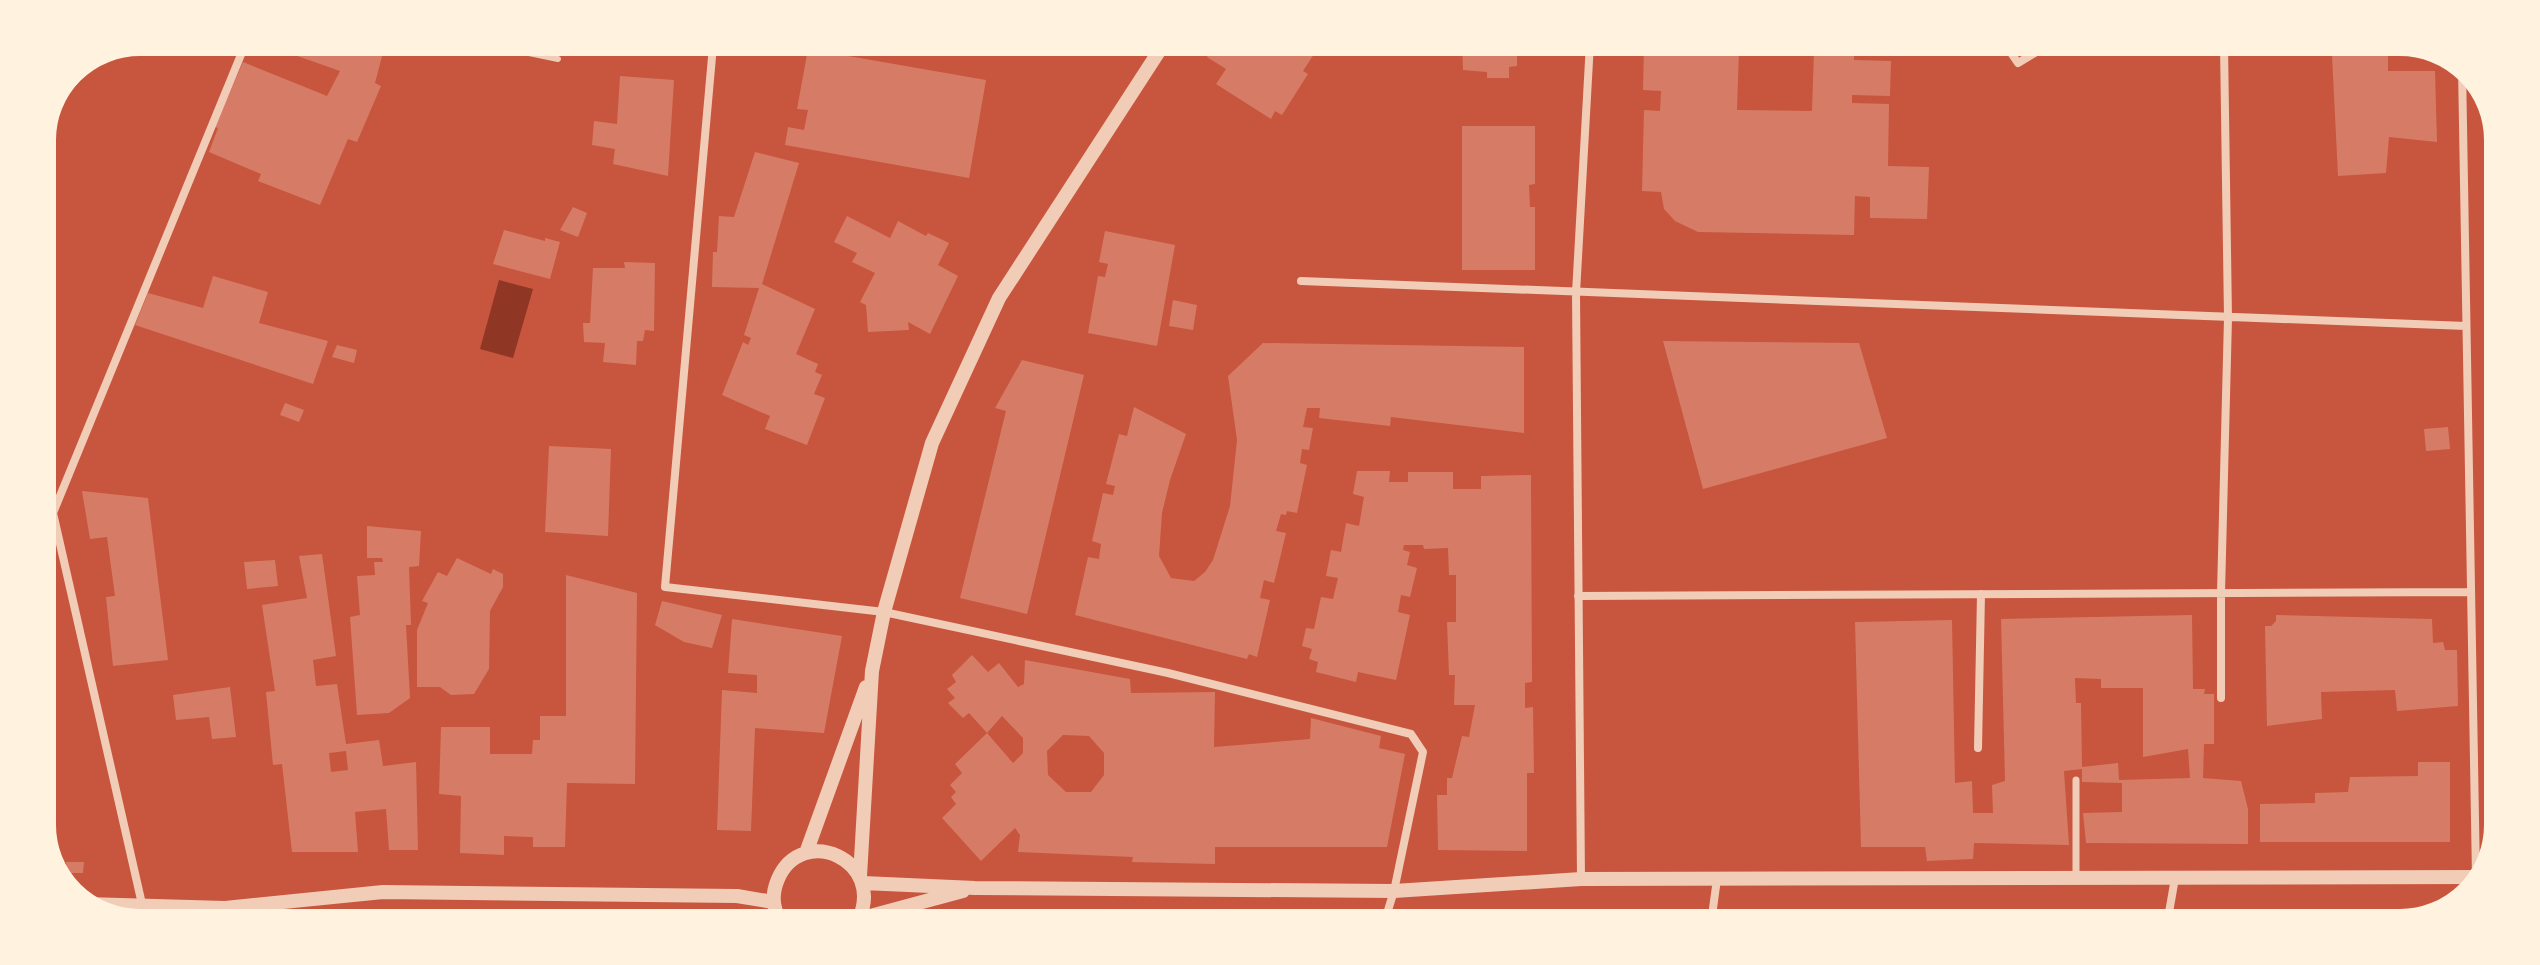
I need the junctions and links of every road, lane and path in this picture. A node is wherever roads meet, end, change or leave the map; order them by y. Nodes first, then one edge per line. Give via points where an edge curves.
1 (241, 54) edge
2 (534, 54) edge
3 (1157, 54) edge
4 (1589, 54) edge
5 (2012, 54) edge
6 (2033, 54) edge
7 (2224, 54) edge
8 (712, 57) dead end
9 (558, 59) dead end
10 (2462, 81) edge
11 (1301, 281) dead end
12 (1576, 293) junction
13 (2228, 318) junction
14 (2466, 326) junction
15 (54, 511) edge
16 (54, 517) edge
17 (2471, 592) junction
18 (2221, 593) junction
19 (1981, 594) junction
20 (1578, 596) junction
21 (884, 612) junction
22 (872, 671) junction
23 (2221, 698) dead end
24 (1978, 748) dead end
25 (2076, 780) dead end
26 (806, 853) junction
27 (2478, 861) edge
28 (2468, 877) edge
29 (2076, 878) junction
30 (2175, 878) junction
31 (862, 879) junction
32 (1581, 879) junction
33 (1717, 879) junction
34 (975, 888) junction
35 (1394, 891) junction
36 (107, 904) edge
37 (142, 904) junction
38 (199, 911) edge
39 (245, 911) edge
40 (769, 911) edge
41 (777, 911) edge
42 (862, 911) edge
43 (892, 911) edge
44 (1388, 911) edge
45 (1713, 911) edge
46 (2169, 911) edge

1 - 15 street
2 - 9 lane
3 - 21 street via 999,298 932,443
4 - 12 street
5 - 6 street via 2018,63
7 - 13 street
8 - 21 street via 665,587
10 - 14 street
11 - 12 street
12 - 13 street
12 - 20 street
13 - 14 street
13 - 18 street
14 - 17 street
16 - 37 street
17 - 18 street
17 - 27 street
18 - 19 street
18 - 23 street
19 - 20 street
19 - 24 street
20 - 32 street
21 - 22 street
21 - 35 street via 1168,673 1411,734 1423,752
22 - 26 street
22 - 31 street
25 - 29 street
26 - 31 street via 837,855
26 - 41 street via 781,871 775,886
28 - 30 street
29 - 30 street
29 - 33 street
30 - 46 street
31 - 34 street
31 - 42 street
32 - 33 street
32 - 35 street
33 - 45 street
34 - 35 street
34 - 43 street
35 - 44 street
36 - 37 street
37 - 38 street
39 - 40 street via 383,892 737,896

